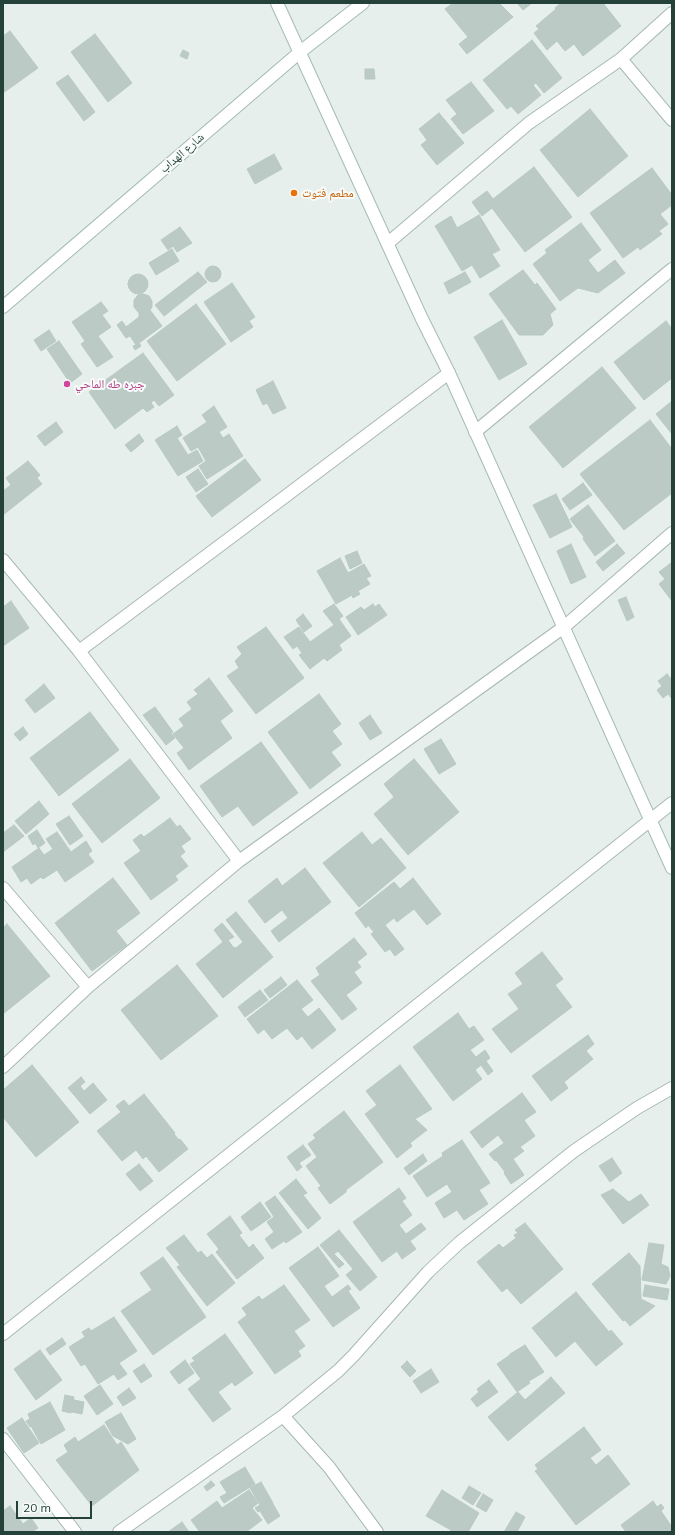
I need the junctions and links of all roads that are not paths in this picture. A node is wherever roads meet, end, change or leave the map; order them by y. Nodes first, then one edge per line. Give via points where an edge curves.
1 (277, 3) edge
2 (363, 3) edge
3 (672, 13) edge
4 (300, 52) junction
5 (621, 59) junction
6 (672, 120) edge
7 (388, 243) junction
8 (672, 269) edge
9 (3, 306) edge
10 (449, 373) junction
11 (475, 432) junction
12 (672, 533) edge
13 (3, 560) edge
14 (564, 627) junction
15 (79, 651) junction
16 (672, 803) edge
17 (650, 821) junction
18 (239, 861) junction
19 (672, 868) edge
20 (3, 888) edge
21 (88, 988) junction
22 (3, 1067) edge
23 (672, 1088) edge
24 (3, 1334) edge
25 (283, 1416) junction
26 (3, 1439) edge
27 (75, 1532) edge
28 (119, 1532) edge
29 (377, 1532) edge

1 - 4 street
2 - 4 street, شارع الهداب
3 - 5 street
4 - 7 street
4 - 9 street, شارع الهداب
5 - 6 street
5 - 7 street via 529,123
7 - 10 street
8 - 11 street
10 - 11 street
10 - 15 street
11 - 14 street
12 - 14 street
13 - 15 street
14 - 17 street
14 - 18 street
15 - 18 street
16 - 17 street
17 - 19 street
17 - 24 street
18 - 21 street
20 - 21 street
21 - 22 street
23 - 25 street via 637,1108 574,1151 458,1243 428,1272 354,1356
25 - 28 street
25 - 29 street via 329,1467
26 - 27 street

